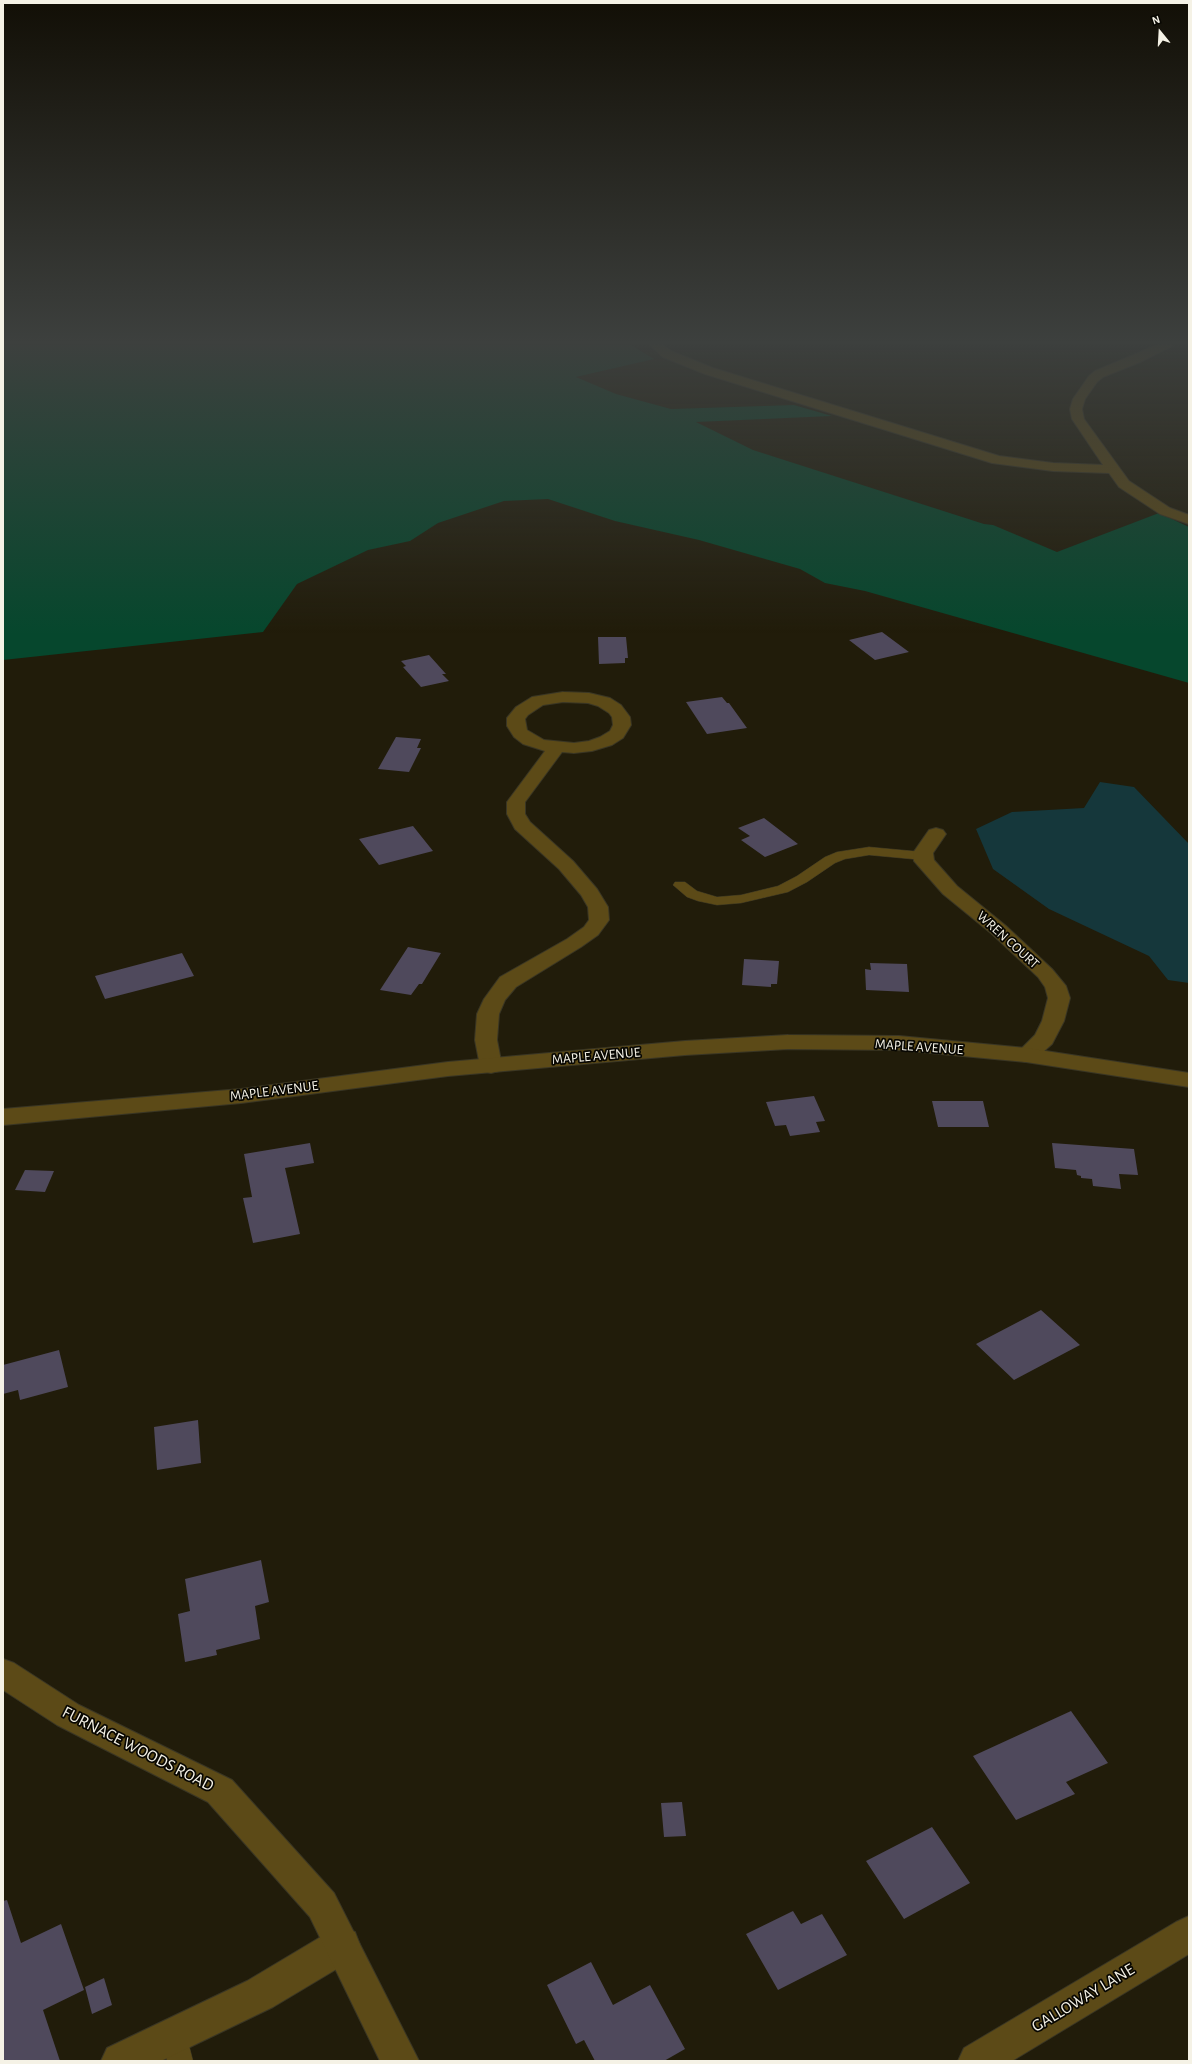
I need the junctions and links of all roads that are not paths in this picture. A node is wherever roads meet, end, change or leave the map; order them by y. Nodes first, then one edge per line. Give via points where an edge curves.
1 (937, 441) edge
2 (1093, 441) edge
3 (1114, 471) junction
4 (1189, 520) edge
5 (556, 748) junction
6 (936, 834) dead end
7 (924, 856) junction
8 (680, 885) dead end
9 (1026, 1055) junction
10 (491, 1066) junction
11 (1189, 1080) edge
12 (3, 1117) edge
13 (3, 1673) edge
14 (1189, 1934) edge
15 (342, 1945) junction
16 (177, 2048) edge
17 (120, 2061) edge
18 (400, 2061) edge
19 (977, 2061) edge

1 - 3 street via 997,460
2 - 3 street
3 - 4 street via 1124,484 1165,511
5 - 5 street via 592,746 606,741 617,734 622,725 621,717 615,709 604,702 576,697 550,698 522,711 516,718 516,726 520,733 529,740
5 - 10 street via 522,792 516,802 516,814 522,825 566,865 590,893 598,907 599,920 591,931 574,943 508,982 495,999 488,1014 486,1040
6 - 7 street via 923,853
7 - 8 lane via 869,851 842,855 783,889 727,901 703,898
7 - 9 street, WREN COURT via 924,861 950,890 999,930 1045,973 1055,986 1059,998 1054,1021 1044,1039
9 - 10 street, MAPLE AVENUE via 899,1043 788,1042
9 - 11 street, MAPLE AVENUE
10 - 12 street, MAPLE AVENUE via 448,1069 240,1096
13 - 15 street, FURNACE WOODS ROAD via 68,1716 220,1791 322,1905
14 - 19 street, GALLOWAY LANE
15 - 16 street
15 - 18 street, FURNACE WOODS ROAD
16 - 17 street

